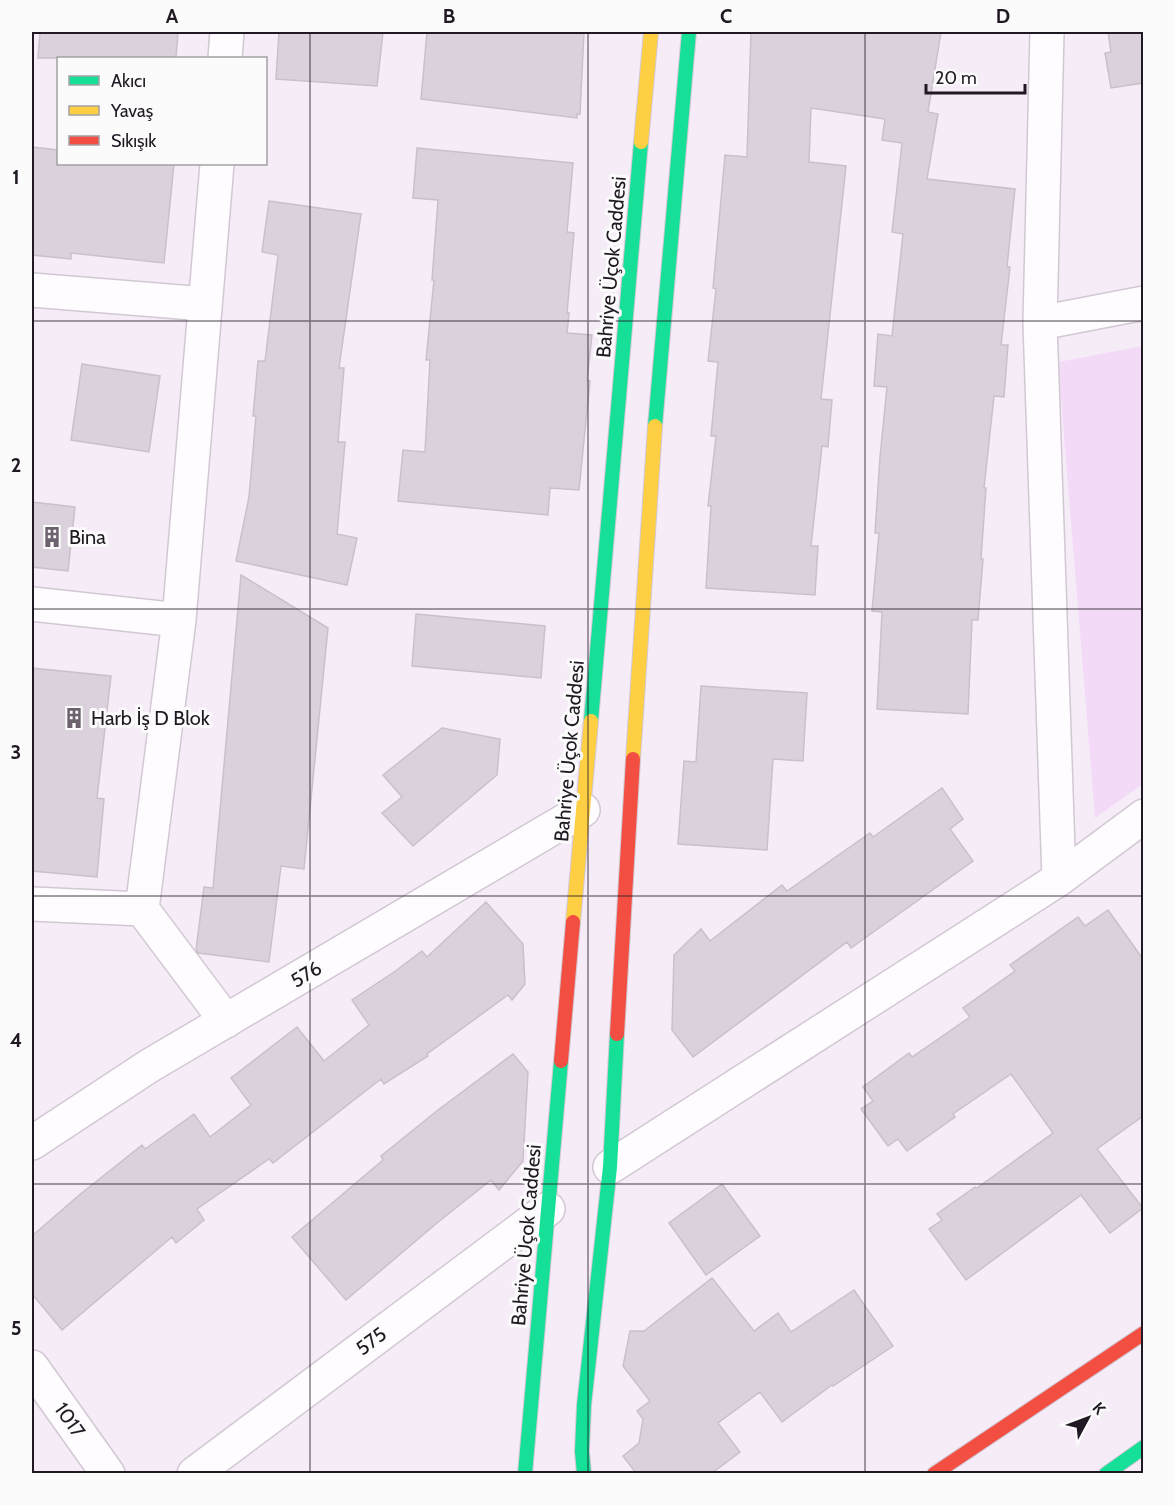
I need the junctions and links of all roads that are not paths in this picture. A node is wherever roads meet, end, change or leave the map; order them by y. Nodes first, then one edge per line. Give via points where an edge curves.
1 (227, 32) edge
2 (651, 32) edge
3 (689, 32) edge
4 (1047, 32) edge
5 (225, 57) edge
6 (216, 165) edge
7 (32, 290) edge
8 (1143, 303) edge
9 (205, 304) junction
10 (1040, 323) junction
11 (32, 604) edge
12 (179, 620) junction
13 (583, 810) junction
14 (1143, 816) edge
15 (1059, 879) junction
16 (32, 904) edge
17 (142, 909) junction
18 (226, 1021) junction
19 (32, 1143) edge
20 (610, 1167) junction
21 (548, 1209) junction
22 (1143, 1333) edge
23 (32, 1367) edge
24 (1143, 1447) edge
25 (108, 1473) edge
26 (194, 1473) edge
27 (525, 1473) edge
28 (584, 1473) edge
29 (934, 1473) edge
30 (1106, 1473) edge

1 - 5 street
2 - 13 main road, Bahriye Üçok Caddesi
3 - 20 main road via 652,466
4 - 10 street
6 - 9 street
7 - 9 street
8 - 10 street
9 - 12 street
10 - 15 street
11 - 12 street
12 - 17 street
13 - 18 street, 576
13 - 21 main road, Bahriye Üçok Caddesi
14 - 15 street
15 - 20 street
16 - 17 street
17 - 18 street
18 - 19 street, 576
20 - 28 main road via 584,1405
21 - 26 street, 575
21 - 27 main road, Bahriye Üçok Caddesi
22 - 29 main road
23 - 25 street, 1017
24 - 30 main road

